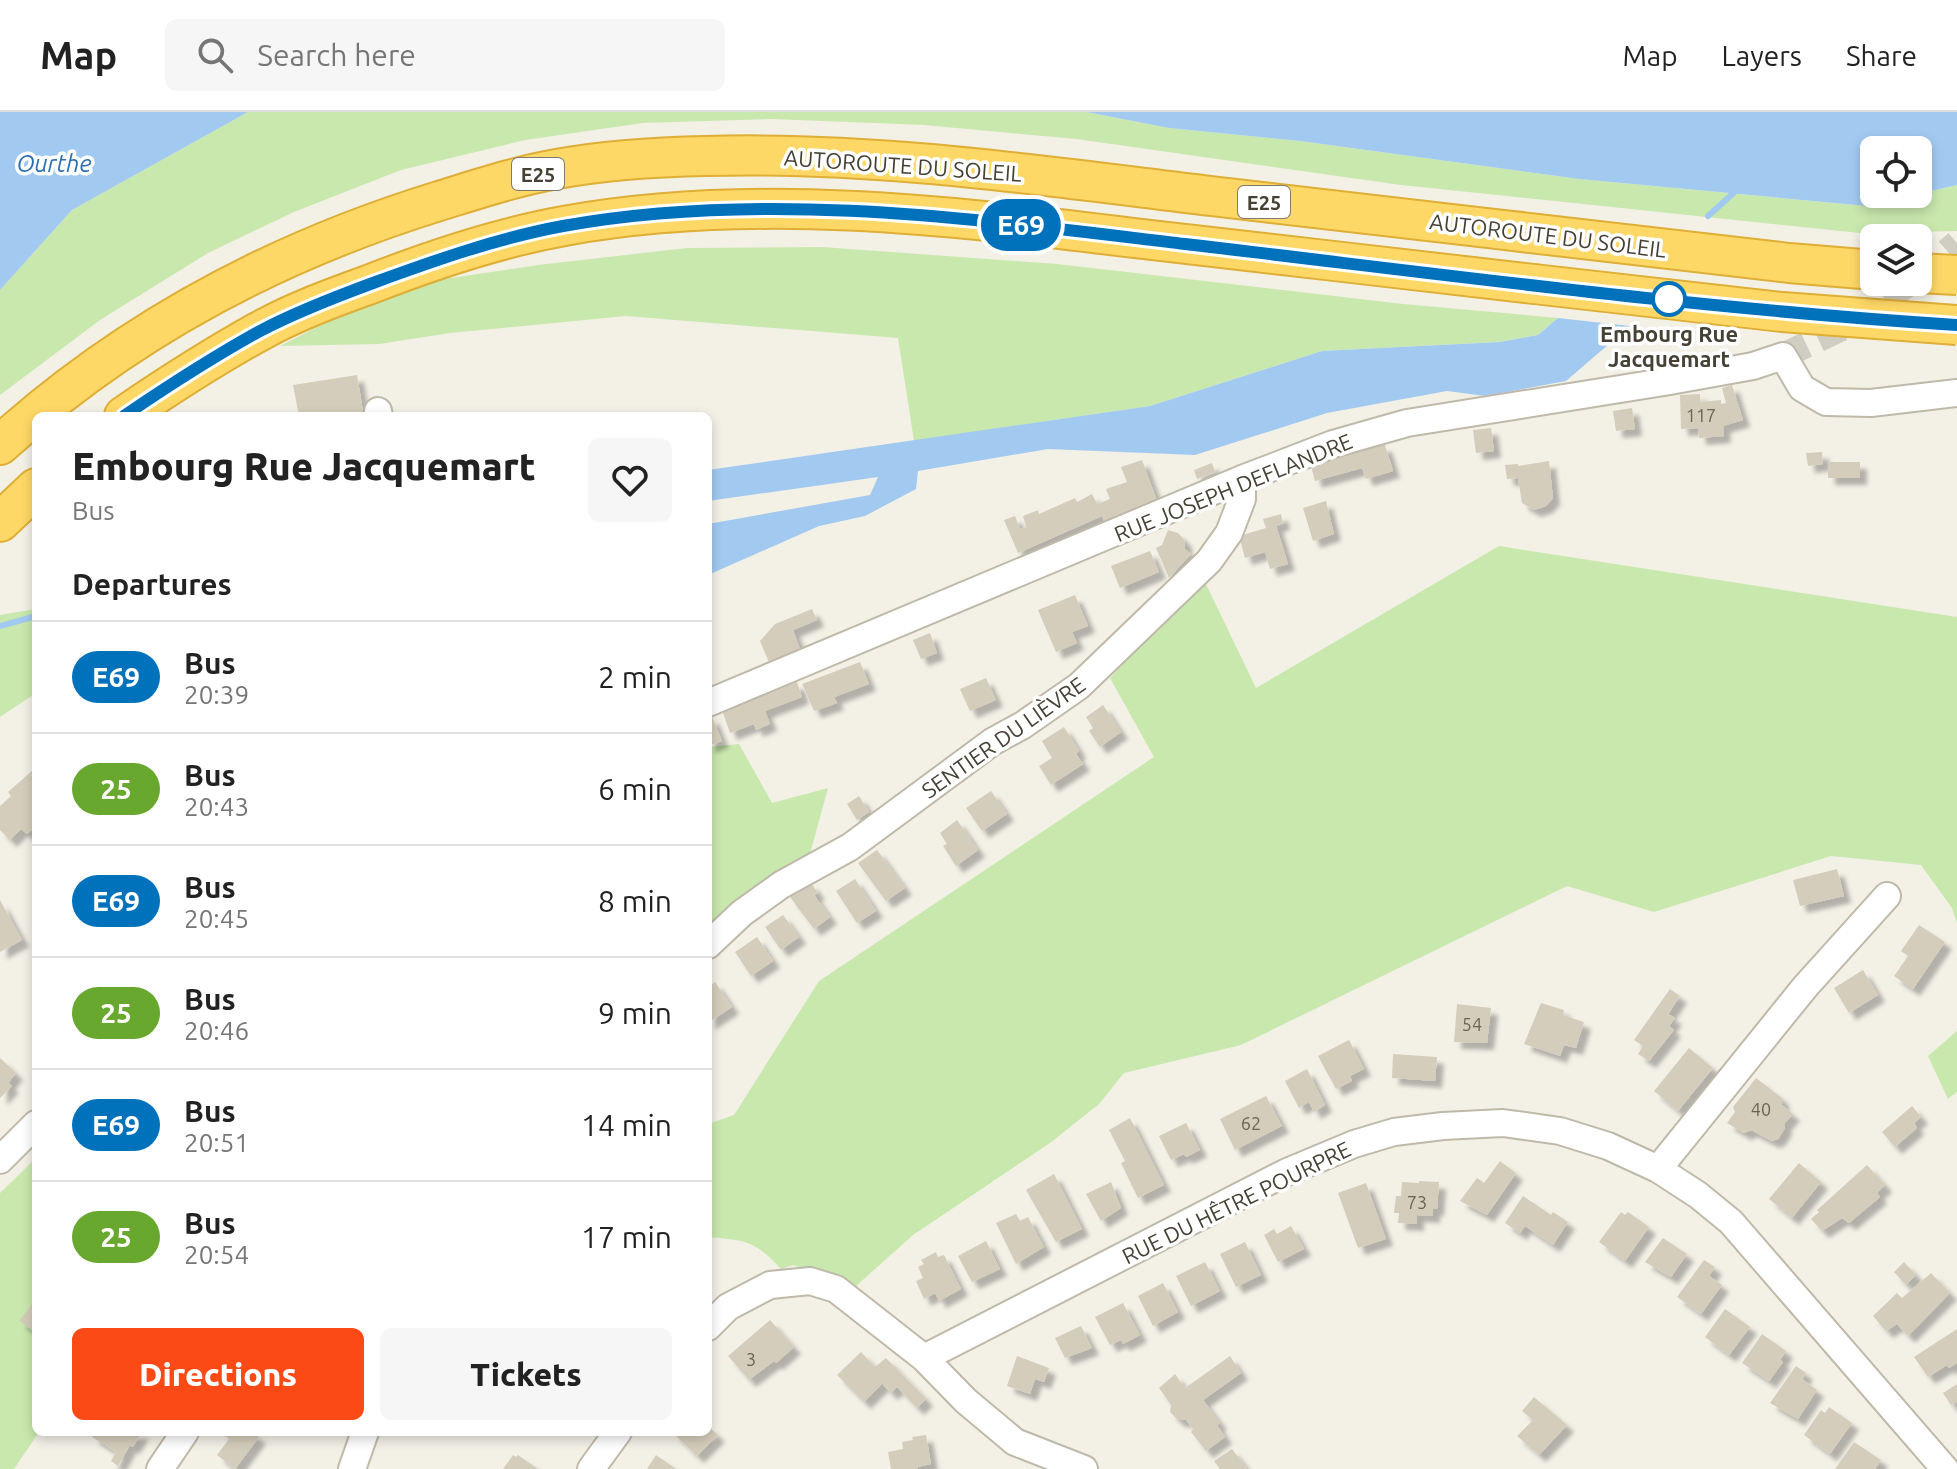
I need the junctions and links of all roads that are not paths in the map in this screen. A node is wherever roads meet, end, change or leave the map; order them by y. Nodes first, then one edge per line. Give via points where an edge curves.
1 (1860, 269) edge
2 (1932, 274) edge
3 (1957, 275) edge
4 (1957, 325) edge
5 (1957, 393) edge
6 (39, 412) edge
7 (130, 412) edge
8 (32, 418) edge
9 (0, 445) edge
10 (1242, 479) junction
11 (32, 492) edge
12 (0, 522) edge
13 (712, 701) edge
14 (1887, 896) dead end
15 (712, 941) edge
16 (1658, 1169) junction
17 (712, 1323) edge
18 (924, 1358) junction
19 (182, 1436) edge
20 (364, 1436) edge
21 (615, 1436) edge
22 (160, 1469) edge
23 (352, 1469) edge
24 (591, 1469) edge
25 (1084, 1469) edge
26 (1945, 1469) edge

1 - 6 highway, AUTOROUTE DU SOLEIL / E25 via 951,165 806,156 627,160 556,169 478,188 316,244 155,328 86,373
2 - 3 highway, bridge
4 - 7 highway, E25, bridge via 1782,312 1038,226 901,214 718,211 564,226 491,242 335,297 263,329
5 - 10 street, RUE JOSEPH DEFLANDRE via 1871,403 1826,402 1802,388 1783,356 1670,381 1407,423
8 - 9 highway, AUTOROUTE DU SOLEIL / E25
10 - 13 street, RUE JOSEPH DEFLANDRE
10 - 15 street, SENTIER DU LIÈVRE via 1242,499 1229,533 1209,561 1079,686 992,742 850,847 781,885
11 - 12 highway
14 - 16 street via 1805,987
16 - 18 street, RUE DU HÊTRE POURPRE via 1560,1131 1503,1123 1394,1132 1287,1172
16 - 26 street, RUE DU HÊTRE POURPRE via 1731,1222
17 - 18 street via 728,1307 770,1285 810,1281 836,1289
18 - 25 street via 1015,1442
19 - 22 street
20 - 23 street
21 - 24 street

